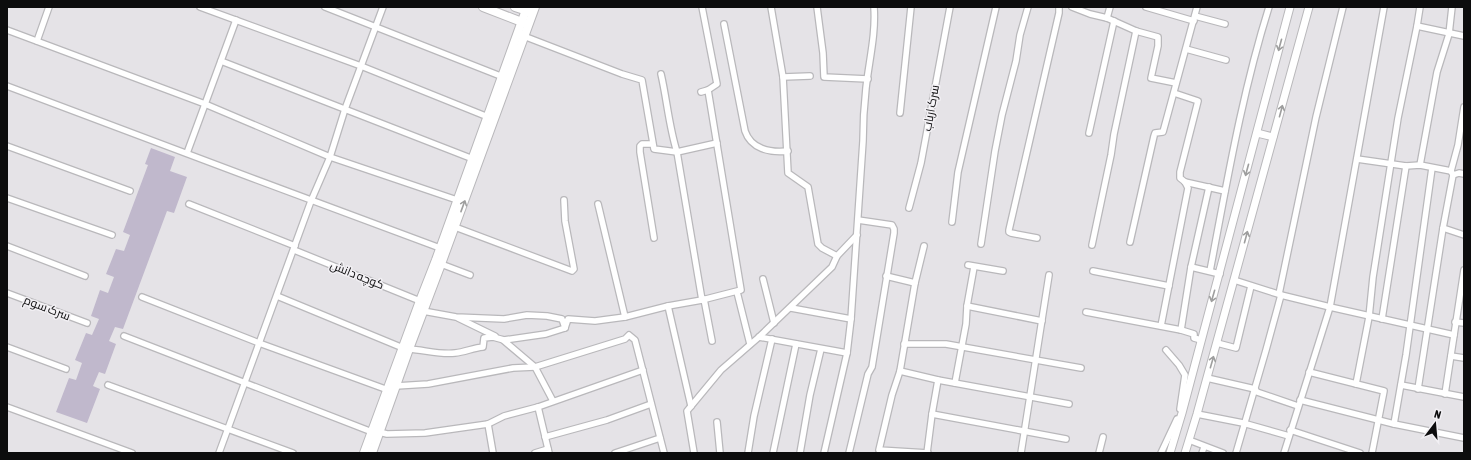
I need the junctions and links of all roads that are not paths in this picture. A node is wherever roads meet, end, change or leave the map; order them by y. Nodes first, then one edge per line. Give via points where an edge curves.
1 (50, 7) edge
2 (200, 7) edge
3 (325, 7) edge
4 (383, 7) edge
5 (483, 7) edge
6 (515, 7) edge
7 (702, 7) edge
8 (771, 7) edge
9 (817, 7) edge
10 (874, 7) edge
11 (911, 7) edge
12 (950, 7) edge
13 (996, 7) edge
14 (1028, 7) edge
15 (1059, 7) edge
16 (1072, 7) edge
17 (1110, 7) edge
18 (1146, 7) edge
19 (1197, 7) edge
20 (1269, 7) edge
21 (1290, 7) edge
22 (1309, 7) edge
23 (1342, 7) edge
24 (1384, 7) edge
25 (1420, 7) edge
26 (1452, 7) edge
27 (1083, 9) edge
28 (530, 10) edge
29 (1107, 18) junction
30 (1194, 18) junction
31 (236, 20) junction
32 (1114, 21) junction
33 (525, 23) junction
34 (724, 24) dead end
35 (1225, 24) dead end
36 (376, 26) junction
37 (1417, 26) junction
38 (7, 30) edge
39 (1136, 31) junction
40 (1449, 34) junction
41 (521, 35) junction
42 (1464, 36) edge
43 (37, 41) junction
44 (1186, 49) junction
45 (1226, 60) dead end
46 (221, 61) junction
47 (361, 66) junction
48 (661, 74) dead end
49 (810, 76) dead end
50 (503, 77) junction
51 (783, 77) junction
52 (868, 79) junction
53 (1176, 83) junction
54 (7, 86) edge
55 (708, 90) junction
56 (701, 92) dead end
57 (1174, 93) junction
58 (205, 104) junction
59 (1464, 107) edge
60 (346, 109) junction
61 (900, 113) dead end
62 (488, 117) junction
63 (1089, 133) dead end
64 (1257, 133) junction
65 (1273, 137) junction
66 (717, 143) junction
67 (652, 144) junction
68 (7, 146) edge
69 (788, 151) junction
70 (677, 152) junction
71 (187, 153) junction
72 (330, 157) junction
73 (473, 159) junction
74 (1357, 159) junction
75 (1391, 164) junction
76 (1420, 165) junction
77 (1406, 166) junction
78 (1432, 168) junction
79 (1452, 173) junction
80 (1464, 174) edge
81 (1185, 182) junction
82 (1209, 186) junction
83 (130, 191) dead end
84 (1225, 191) junction
85 (7, 198) edge
86 (457, 200) junction
87 (564, 200) dead end
88 (311, 201) junction
89 (189, 204) dead end
90 (598, 204) dead end
91 (909, 208) dead end
92 (858, 220) junction
93 (952, 222) dead end
94 (455, 226) junction
95 (1443, 228) junction
96 (112, 235) dead end
97 (857, 235) junction
98 (1464, 235) edge
99 (654, 238) dead end
100 (1037, 238) dead end
101 (1130, 242) dead end
102 (981, 244) dead end
103 (1092, 245) dead end
104 (7, 246) edge
105 (924, 246) dead end
106 (295, 248) junction
107 (440, 248) junction
108 (837, 256) junction
109 (442, 264) junction
110 (968, 265) dead end
111 (974, 267) junction
112 (1191, 267) junction
113 (1210, 270) junction
114 (1464, 270) edge
115 (1003, 271) dead end
116 (1093, 271) dead end
117 (1220, 274) junction
118 (470, 275) dead end
119 (1049, 275) dead end
120 (85, 276) dead end
121 (886, 276) junction
122 (763, 279) dead end
123 (1234, 280) junction
124 (916, 283) junction
125 (1169, 286) junction
126 (1251, 286) junction
127 (737, 292) junction
128 (7, 293) edge
129 (1280, 294) junction
130 (277, 296) junction
131 (142, 297) dead end
132 (703, 300) junction
133 (420, 301) junction
134 (668, 306) junction
135 (967, 306) junction
136 (1330, 307) junction
137 (791, 308) junction
138 (423, 311) junction
139 (1086, 312) dead end
140 (625, 317) junction
141 (1369, 317) junction
142 (456, 318) junction
143 (851, 319) junction
144 (1382, 319) junction
145 (1042, 321) junction
146 (1455, 322) junction
147 (87, 323) dead end
148 (774, 323) junction
149 (1464, 323) edge
150 (1410, 325) junction
151 (1161, 326) junction
152 (565, 328) junction
153 (1181, 330) junction
154 (1428, 330) junction
155 (1454, 335) junction
156 (124, 336) dead end
157 (759, 337) junction
158 (772, 339) junction
159 (504, 340) junction
160 (1201, 340) junction
161 (712, 341) dead end
162 (259, 343) junction
163 (1217, 343) junction
164 (750, 344) junction
165 (796, 344) junction
166 (904, 344) junction
167 (7, 346) edge
168 (961, 346) junction
169 (406, 348) junction
170 (821, 349) junction
171 (1166, 350) dead end
172 (847, 353) junction
173 (1451, 356) junction
174 (1464, 358) edge
175 (1035, 360) junction
176 (535, 367) junction
177 (66, 368) dead end
178 (1081, 368) dead end
179 (643, 370) junction
180 (900, 372) junction
181 (1308, 372) junction
182 (1207, 378) junction
183 (938, 380) junction
184 (245, 382) junction
185 (955, 383) junction
186 (1356, 384) junction
187 (108, 385) dead end
188 (1401, 385) junction
189 (396, 386) junction
190 (1255, 389) junction
191 (1418, 389) junction
192 (388, 390) junction
193 (1445, 394) junction
194 (1031, 397) junction
195 (1464, 397) edge
196 (553, 401) junction
197 (1299, 403) junction
198 (651, 404) junction
199 (1069, 404) dead end
200 (692, 406) junction
201 (7, 407) edge
202 (538, 407) junction
203 (932, 414) junction
204 (1197, 414) junction
205 (1379, 420) junction
206 (717, 422) dead end
207 (1244, 423) junction
208 (488, 424) junction
209 (1394, 424) junction
210 (228, 428) junction
211 (376, 432) junction
212 (1024, 432) junction
213 (1290, 433) junction
214 (545, 437) junction
215 (1103, 437) dead end
216 (660, 438) junction
217 (1464, 438) edge
218 (1066, 439) dead end
219 (1189, 440) junction
220 (1204, 447) junction
221 (549, 451) edge
222 (132, 453) edge
223 (219, 453) edge
224 (293, 453) edge
225 (364, 453) edge
226 (372, 453) edge
227 (493, 453) edge
228 (535, 453) edge
229 (615, 453) edge
230 (664, 453) edge
231 (694, 453) edge
232 (720, 453) edge
233 (748, 453) edge
234 (773, 453) edge
235 (800, 453) edge
236 (824, 453) edge
237 (849, 453) edge
238 (928, 453) edge
239 (1021, 453) edge
240 (1100, 453) edge
241 (1161, 453) edge
242 (1170, 453) edge
243 (1185, 453) edge
244 (1202, 453) edge
245 (1222, 453) edge
246 (1236, 453) edge
247 (1284, 453) edge
248 (1360, 453) edge
249 (1372, 453) edge

1 - 43 street
2 - 31 street
3 - 36 street
4 - 36 street
5 - 33 main road
6 - 28 main road
7 - 55 street via 717,84
8 - 51 street
9 - 52 street via 824,77
10 - 52 street
11 - 61 street
12 - 91 street, سرک ارباب via 921,163
13 - 93 street via 958,172
14 - 102 street via 1002,115
15 - 100 street via 1009,230 1011,233
16 - 27 street
17 - 29 street
18 - 30 street
19 - 30 street
20 - 84 street via 1259,40
21 -> 64 street
65 -> 22 street
23 - 129 street via 1316,117
24 - 74 street
25 - 37 street
26 - 40 street
27 - 29 street
28 - 33 main road
29 - 32 street
30 - 35 street
30 - 44 street
31 - 46 street
31 - 47 street
32 - 39 street
32 - 63 street
33 - 41 main road
34 - 69 street via 748,139 763,150
36 - 47 street
36 - 50 street
37 - 40 street
37 - 75 street
38 - 43 street
39 - 53 street via 1159,38 1151,78
39 - 103 street
40 - 42 street
40 - 76 street via 1437,72
41 - 50 main road
41 - 67 street via 642,80
94 -> 41 main road
43 - 58 street
44 - 45 street
44 - 53 street
46 - 58 street
46 - 60 street
47 - 60 street
47 - 62 street
48 - 70 street
49 - 51 street
50 - 62 main road
51 - 69 street
52 - 92 street via 863,116
53 - 57 street
54 - 71 street
55 - 56 street
55 - 66 street
57 - 81 street via 1198,101 1180,172 1180,178
57 - 101 street via 1163,132 1155,133 1154,136
58 - 71 street
58 - 72 street
59 - 79 street
60 - 72 street
60 - 73 street
62 - 73 main road
64 - 65 street
64 -> 117 street
123 -> 65 street
66 - 70 street
66 - 127 street via 741,290
67 - 70 street via 654,149
67 - 99 street via 642,144 640,152
68 - 83 street
69 - 108 street via 788,173 808,187 818,244
70 - 132 street
71 - 88 street
72 - 86 street
72 - 88 street
73 - 86 main road
74 - 75 street
74 - 136 street
75 - 77 street
75 - 141 street via 1378,240
76 - 77 street
76 - 78 street
77 - 144 street
78 - 79 street
78 - 150 street
79 - 80 street
79 - 95 street
81 - 82 street
81 - 125 street via 1188,188
82 - 84 street
82 - 112 street
84 - 113 street
85 - 96 street
86 - 107 main road
87 - 94 street via 565,221 574,269 572,271
88 - 106 street
88 - 107 street
89 - 106 street, کوچه دانش
90 - 140 street
92 - 97 street
92 - 121 street via 892,225 894,229
94 - 109 main road
95 - 98 street
95 - 154 street
97 - 108 street
97 - 143 street
104 - 120 street
105 - 124 street
106 - 130 street
106 - 133 street, کوچه دانش
107 - 133 main road
108 - 137 street via 832,267
109 - 118 street
109 - 138 main road
110 - 111 street
111 - 115 street
111 - 135 street
112 - 113 street
112 - 153 street
113 - 117 street
114 - 146 street
116 - 125 street
117 -> 160 street
119 - 145 street
121 - 124 street
121 - 237 street via 872,368 868,374
122 - 148 street
123 - 126 street
123 - 163 street
124 - 166 street
125 - 151 street
126 - 129 street
126 - 163 street via 1236,348
127 - 132 street
127 - 164 street
128 - 147 street, سرک سوم
129 - 136 street
129 - 190 street
130 - 162 street
130 - 169 street
131 - 162 street
132 - 134 street
132 - 161 street
133 - 169 main road
134 - 140 street
134 - 200 street
135 - 145 street
135 - 168 street
136 - 141 street
136 - 181 street
137 - 143 street
137 - 148 street
138 - 142 street
138 - 169 main road
139 - 151 street
140 - 152 street via 595,321 568,319
141 - 144 street
141 - 186 street
142 - 152 street via 504,319 527,315 547,316 562,318
142 - 159 street
143 - 172 street
144 - 150 street
145 - 175 street
146 - 149 street
146 - 155 street
148 - 157 street
150 - 154 street
150 - 188 street
151 - 153 street
152 - 159 street via 546,334
153 - 160 street via 1194,334 1194,338
154 - 155 street
154 - 191 street
155 - 173 street
156 - 184 street
157 - 158 street
157 - 164 street
158 - 165 street
158 - 233 street
159 - 169 street via 484,338 483,347 456,353
159 - 176 street
160 - 242 street
162 - 184 street
162 - 192 street
182 -> 163 street
164 - 200 street via 721,370
165 - 170 street
165 - 234 street
166 - 168 street
166 - 180 street
167 - 177 street
168 - 175 street
168 - 185 street
169 - 189 main road
169 - 192 main road
170 - 172 street
170 - 235 street
171 - 241 street via 1185,375 1180,413
172 - 236 street
173 - 174 street
173 - 193 street
175 - 178 street
175 - 194 street
176 - 179 street via 625,339 630,335 635,340
176 - 189 street via 512,368 428,384
176 - 196 street
179 - 196 street
179 - 198 street
180 - 183 street
180 - 238 street via 879,450
181 - 186 street
181 - 197 street
182 - 190 street
182 - 204 street
183 - 185 street
183 - 203 street
184 - 210 street
184 - 211 street
185 - 194 street
186 - 205 street via 1384,392
187 - 210 street
188 - 191 street
188 - 209 street
189 - 211 main road
190 - 197 street via 1257,392
190 - 207 street
191 - 193 street
192 - 211 main road
193 - 195 street
194 - 199 street
194 - 212 street
196 - 202 street
197 - 205 street
197 - 213 street
198 - 214 street via 607,420
198 - 216 street
200 - 231 street via 688,411
201 - 222 street
202 - 208 street via 504,416
202 - 214 street
203 - 212 street
203 - 238 street
204 - 207 street
204 - 219 street
205 - 209 street
205 - 249 street
206 - 232 street
207 - 213 street
207 - 246 street
208 - 211 street via 425,433
208 - 227 street
209 - 217 street
210 - 223 street
210 - 224 street
211 - 225 main road
211 - 226 main road
212 - 218 street
212 - 239 street
213 - 247 street
213 - 248 street
214 - 221 street
215 - 240 street
216 - 229 street
216 - 230 street
219 - 220 street
219 - 243 street
220 - 244 street
220 - 245 street
221 - 228 street

